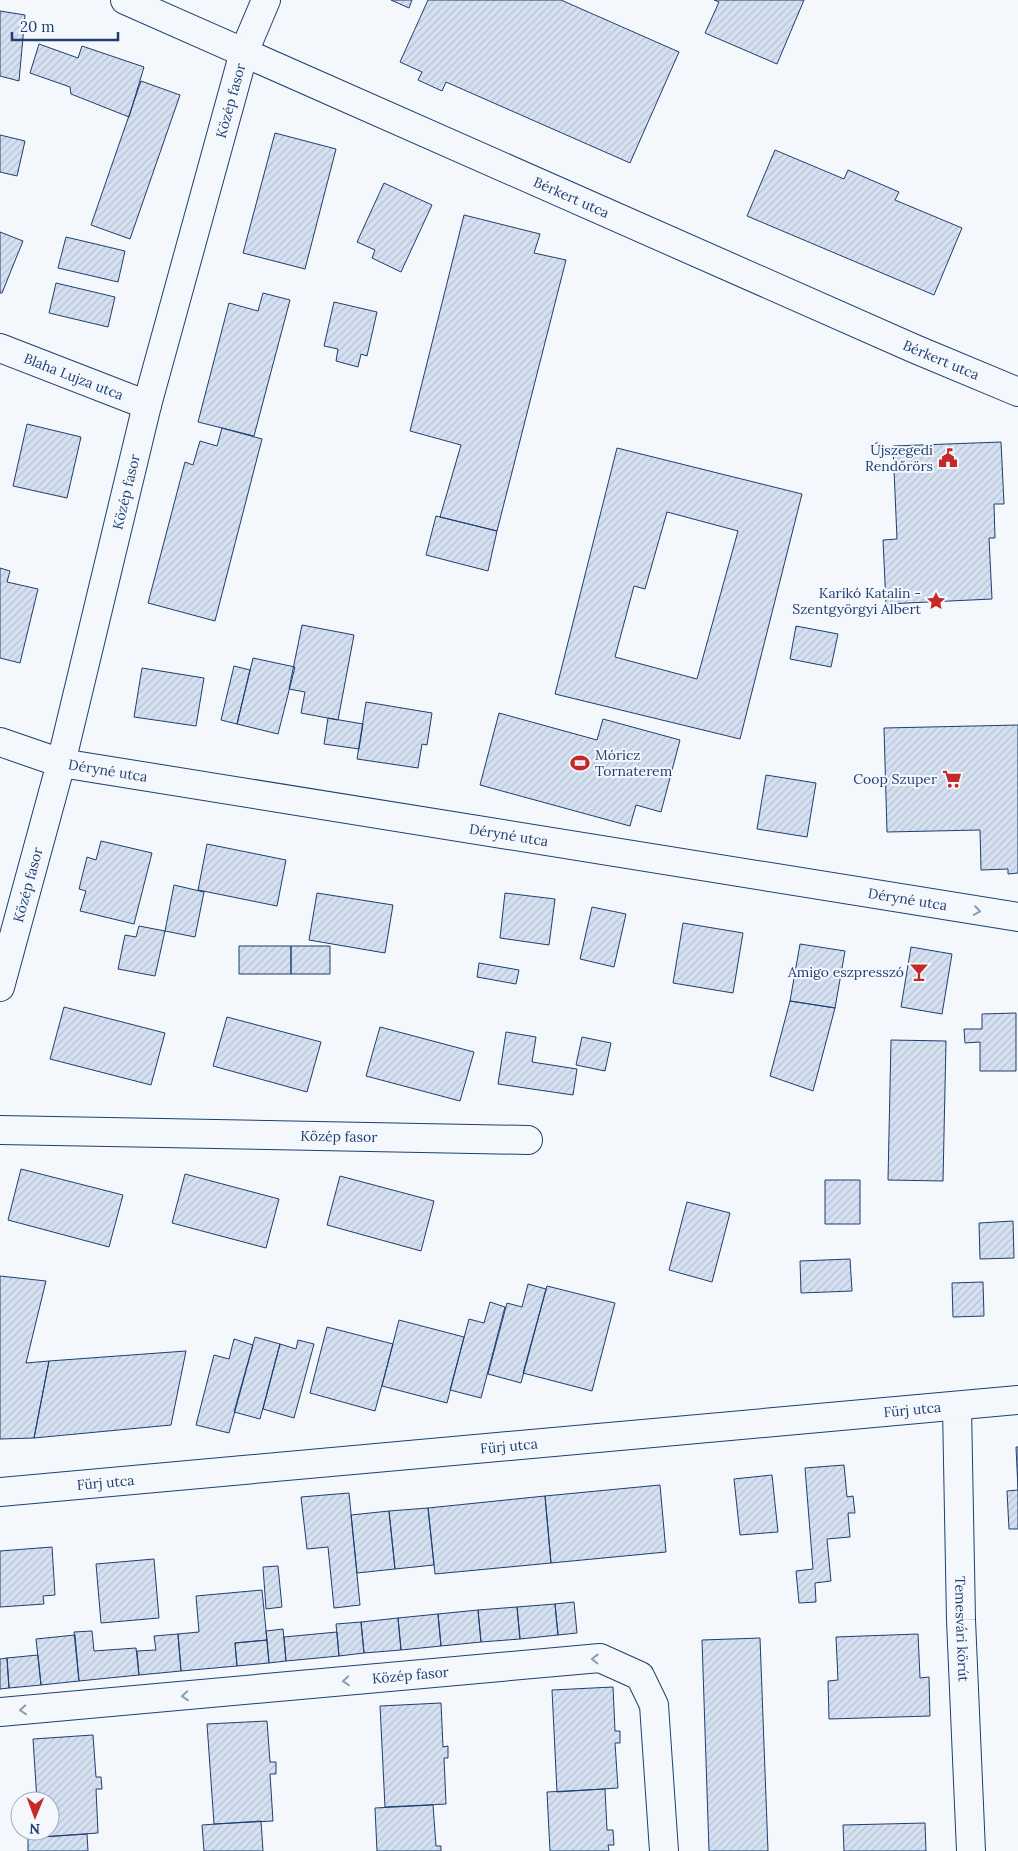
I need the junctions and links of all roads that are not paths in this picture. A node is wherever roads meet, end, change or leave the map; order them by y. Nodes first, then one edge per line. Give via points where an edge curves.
1 (125, 0) edge
2 (266, 0) edge
3 (244, 52) junction
4 (0, 348) edge
5 (1018, 392) edge
6 (147, 405) junction
7 (0, 742) edge
8 (61, 763) junction
9 (1018, 917) edge
10 (0, 987) edge
11 (0, 1130) edge
12 (528, 1140) dead end
13 (1018, 1400) edge
14 (957, 1407) junction
15 (0, 1492) edge
16 (0, 1712) edge
17 (664, 1851) edge
18 (971, 1851) edge

1 - 3 street, Bérkert utca
2 - 3 street, Közép fasor
3 - 5 street, Bérkert utca
3 - 6 street, Közép fasor
4 - 6 street, Blaha Lujza utca
6 - 8 street, Közép fasor
7 - 8 street, Déryné utca
8 -> 9 street, Déryné utca
8 - 10 street, Közép fasor
11 - 12 street, Közép fasor
13 - 14 street, Fürj utca
14 - 15 street, Fürj utca
14 - 18 street, Temesvári körút via 961,1620
17 -> 16 street, Közép fasor via 654,1706 640,1676 600,1658

